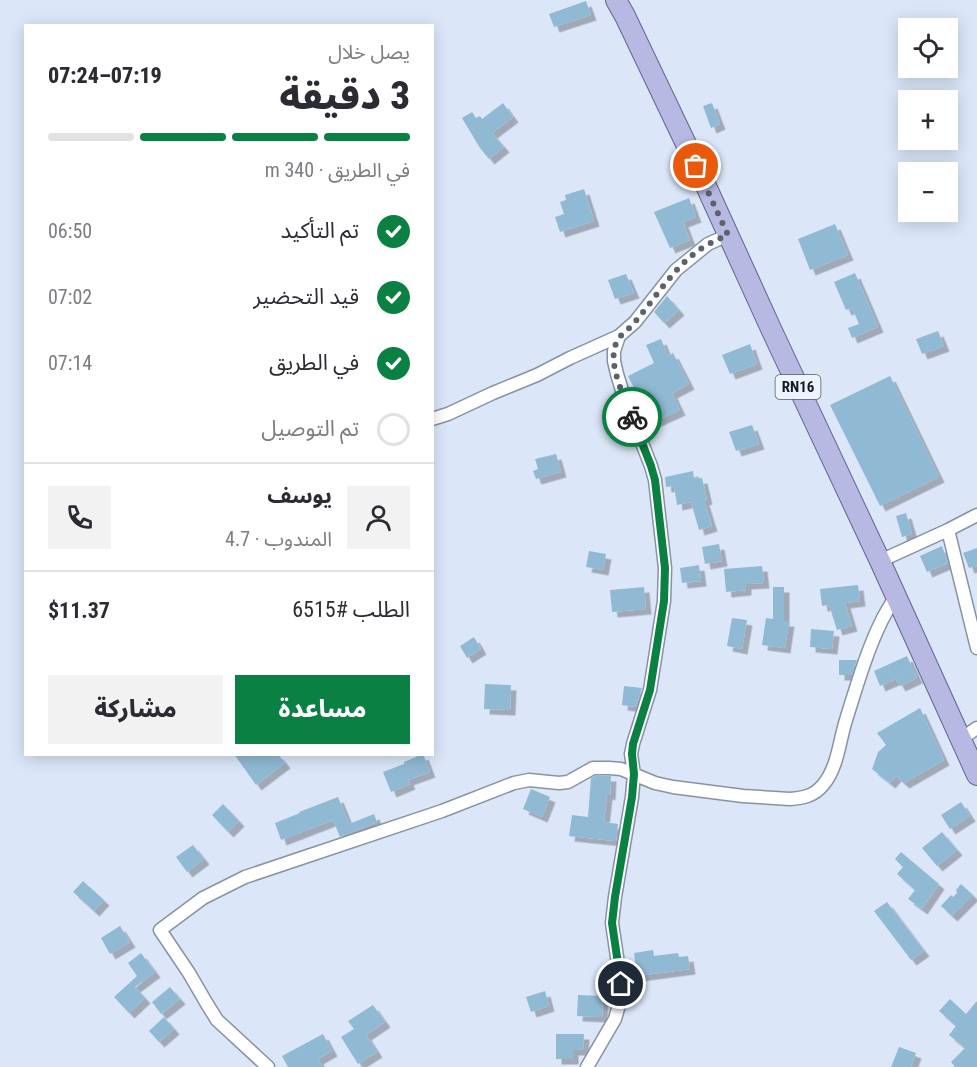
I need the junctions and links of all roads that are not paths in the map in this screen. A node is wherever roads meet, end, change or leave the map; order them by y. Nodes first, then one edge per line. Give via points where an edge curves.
1 (616, 0) edge
2 (728, 235) junction
3 (619, 336) junction
4 (434, 418) edge
5 (977, 515) edge
6 (948, 530) junction
7 (880, 561) junction
8 (896, 596) junction
9 (977, 648) edge
10 (969, 734) edge
11 (634, 774) junction
12 (977, 775) edge
13 (268, 1067) edge
14 (587, 1067) edge

1 - 2 main road, RN16
2 - 3 street via 708,244 676,270
2 - 7 main road, RN16
3 - 4 street
3 - 11 street via 614,362 651,466 665,568 664,601 650,690 633,744
5 - 6 street
6 - 7 street
6 - 9 street
7 - 8 main road, RN16
8 - 10 main road, RN16
8 - 11 street via 874,638 830,775 813,794 790,799 743,796 673,787
10 - 12 main road, RN16
11 - 13 street via 593,768 568,782 513,783 442,812 245,877 203,898 160,930 217,1020
11 - 14 street via 612,923 621,984 619,1005

